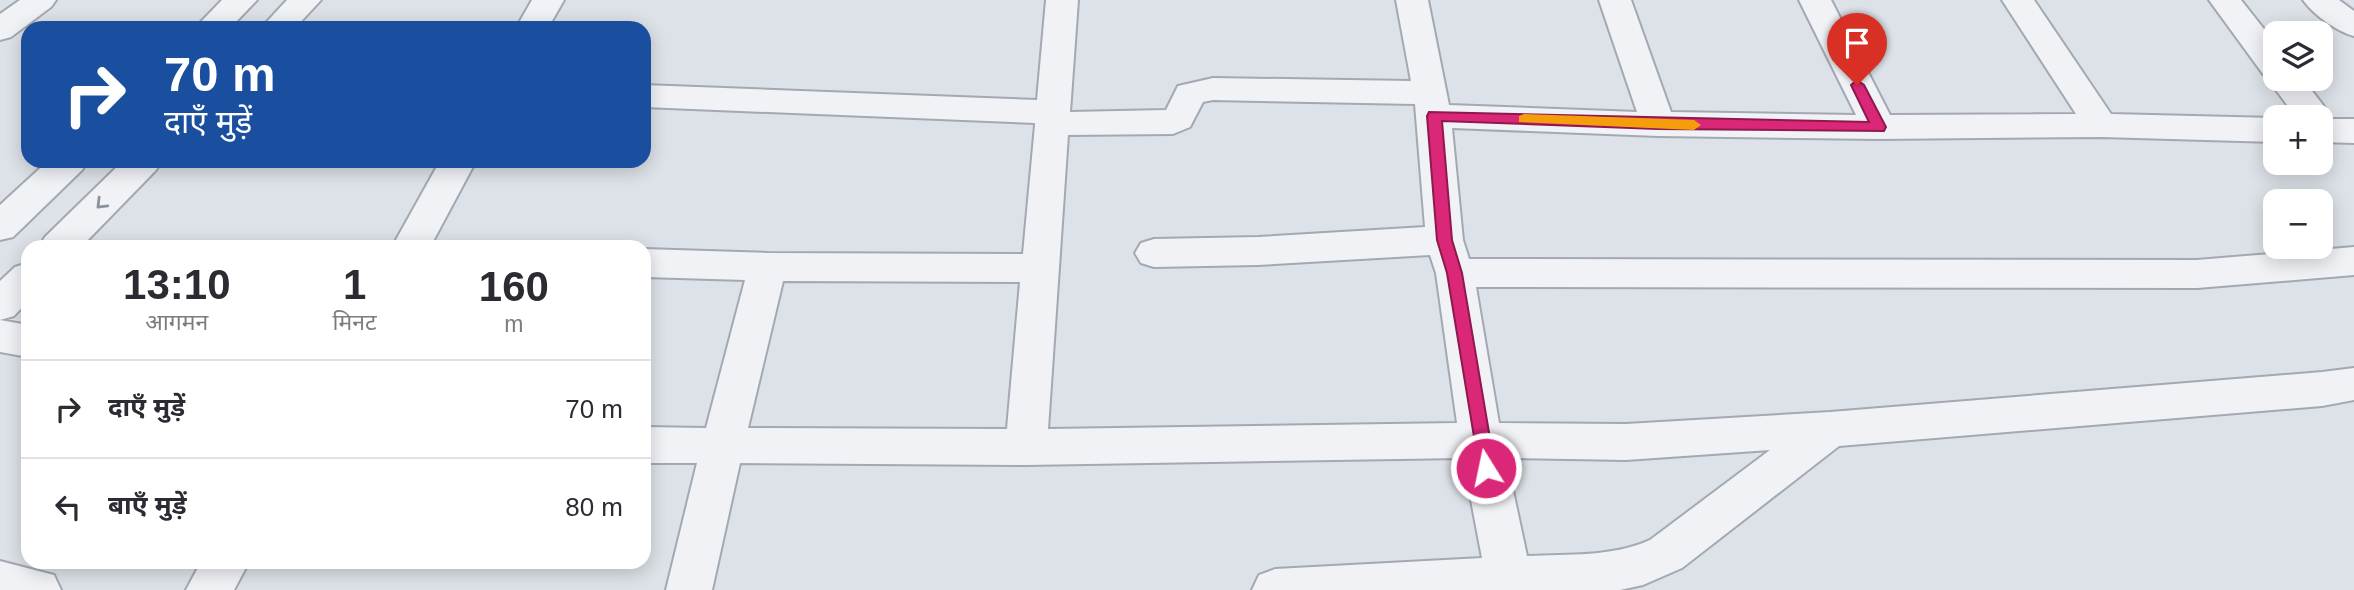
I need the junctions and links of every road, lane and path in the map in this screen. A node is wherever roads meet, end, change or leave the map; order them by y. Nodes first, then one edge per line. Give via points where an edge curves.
1 (40, 0) edge
2 (241, 0) edge
3 (305, 0) edge
4 (548, 0) edge
5 (1062, 0) edge
6 (1412, 0) edge
7 (1615, 0) edge
8 (1815, 0) edge
9 (2018, 0) edge
10 (2225, 0) edge
11 (2319, 0) edge
12 (218, 21) edge
13 (284, 21) edge
14 (536, 21) edge
15 (2354, 26) edge
16 (0, 30) edge
17 (2263, 50) edge
18 (2296, 91) edge
19 (651, 96) edge
20 (1432, 104) junction
21 (2308, 105) edge
22 (1052, 118) junction
23 (1658, 124) junction
24 (2101, 125) junction
25 (1879, 127) junction
26 (2263, 130) edge
27 (63, 168) edge
28 (137, 168) edge
29 (454, 168) edge
30 (0, 227) edge
31 (65, 240) edge
32 (415, 240) edge
33 (1154, 253) dead end
34 (1450, 256) junction
35 (2354, 261) edge
36 (651, 263) edge
37 (768, 267) junction
38 (1039, 268) junction
39 (21, 284) edge
40 (0, 305) edge
41 (0, 337) edge
42 (21, 340) edge
43 (2354, 384) edge
44 (1830, 429) junction
45 (1481, 440) junction
46 (651, 445) edge
47 (722, 447) junction
48 (1026, 447) junction
49 (222, 569) edge
50 (0, 582) edge
51 (1509, 584) edge
52 (38, 590) edge
53 (209, 590) edge
54 (690, 590) edge
55 (1275, 590) edge

1 - 16 street
2 - 12 street
3 - 13 street
4 - 14 street
5 - 22 street
6 - 20 street
7 - 23 street
8 - 25 street
9 - 24 street
10 - 17 street
11 - 15 street
18 - 21 street
19 - 22 street
20 - 22 street via 1213,89 1190,94 1184,112 1173,122
20 - 23 street
20 - 34 street
22 - 38 street
23 - 25 street
24 - 25 street
24 - 26 street
27 - 30 street
28 -> 31 street
29 - 32 street
33 - 34 street
34 - 35 street via 2197,274
34 - 45 street
36 - 37 street
37 - 38 street
37 - 47 street
38 - 48 street
39 - 40 street
41 - 42 street
43 - 44 street
44 - 45 street via 1626,442
44 - 51 street via 1666,554 1643,565 1608,572
45 - 48 street
45 - 51 street
46 - 47 street
47 - 48 street
47 - 54 street
49 - 53 street
50 - 52 street
51 - 55 street

